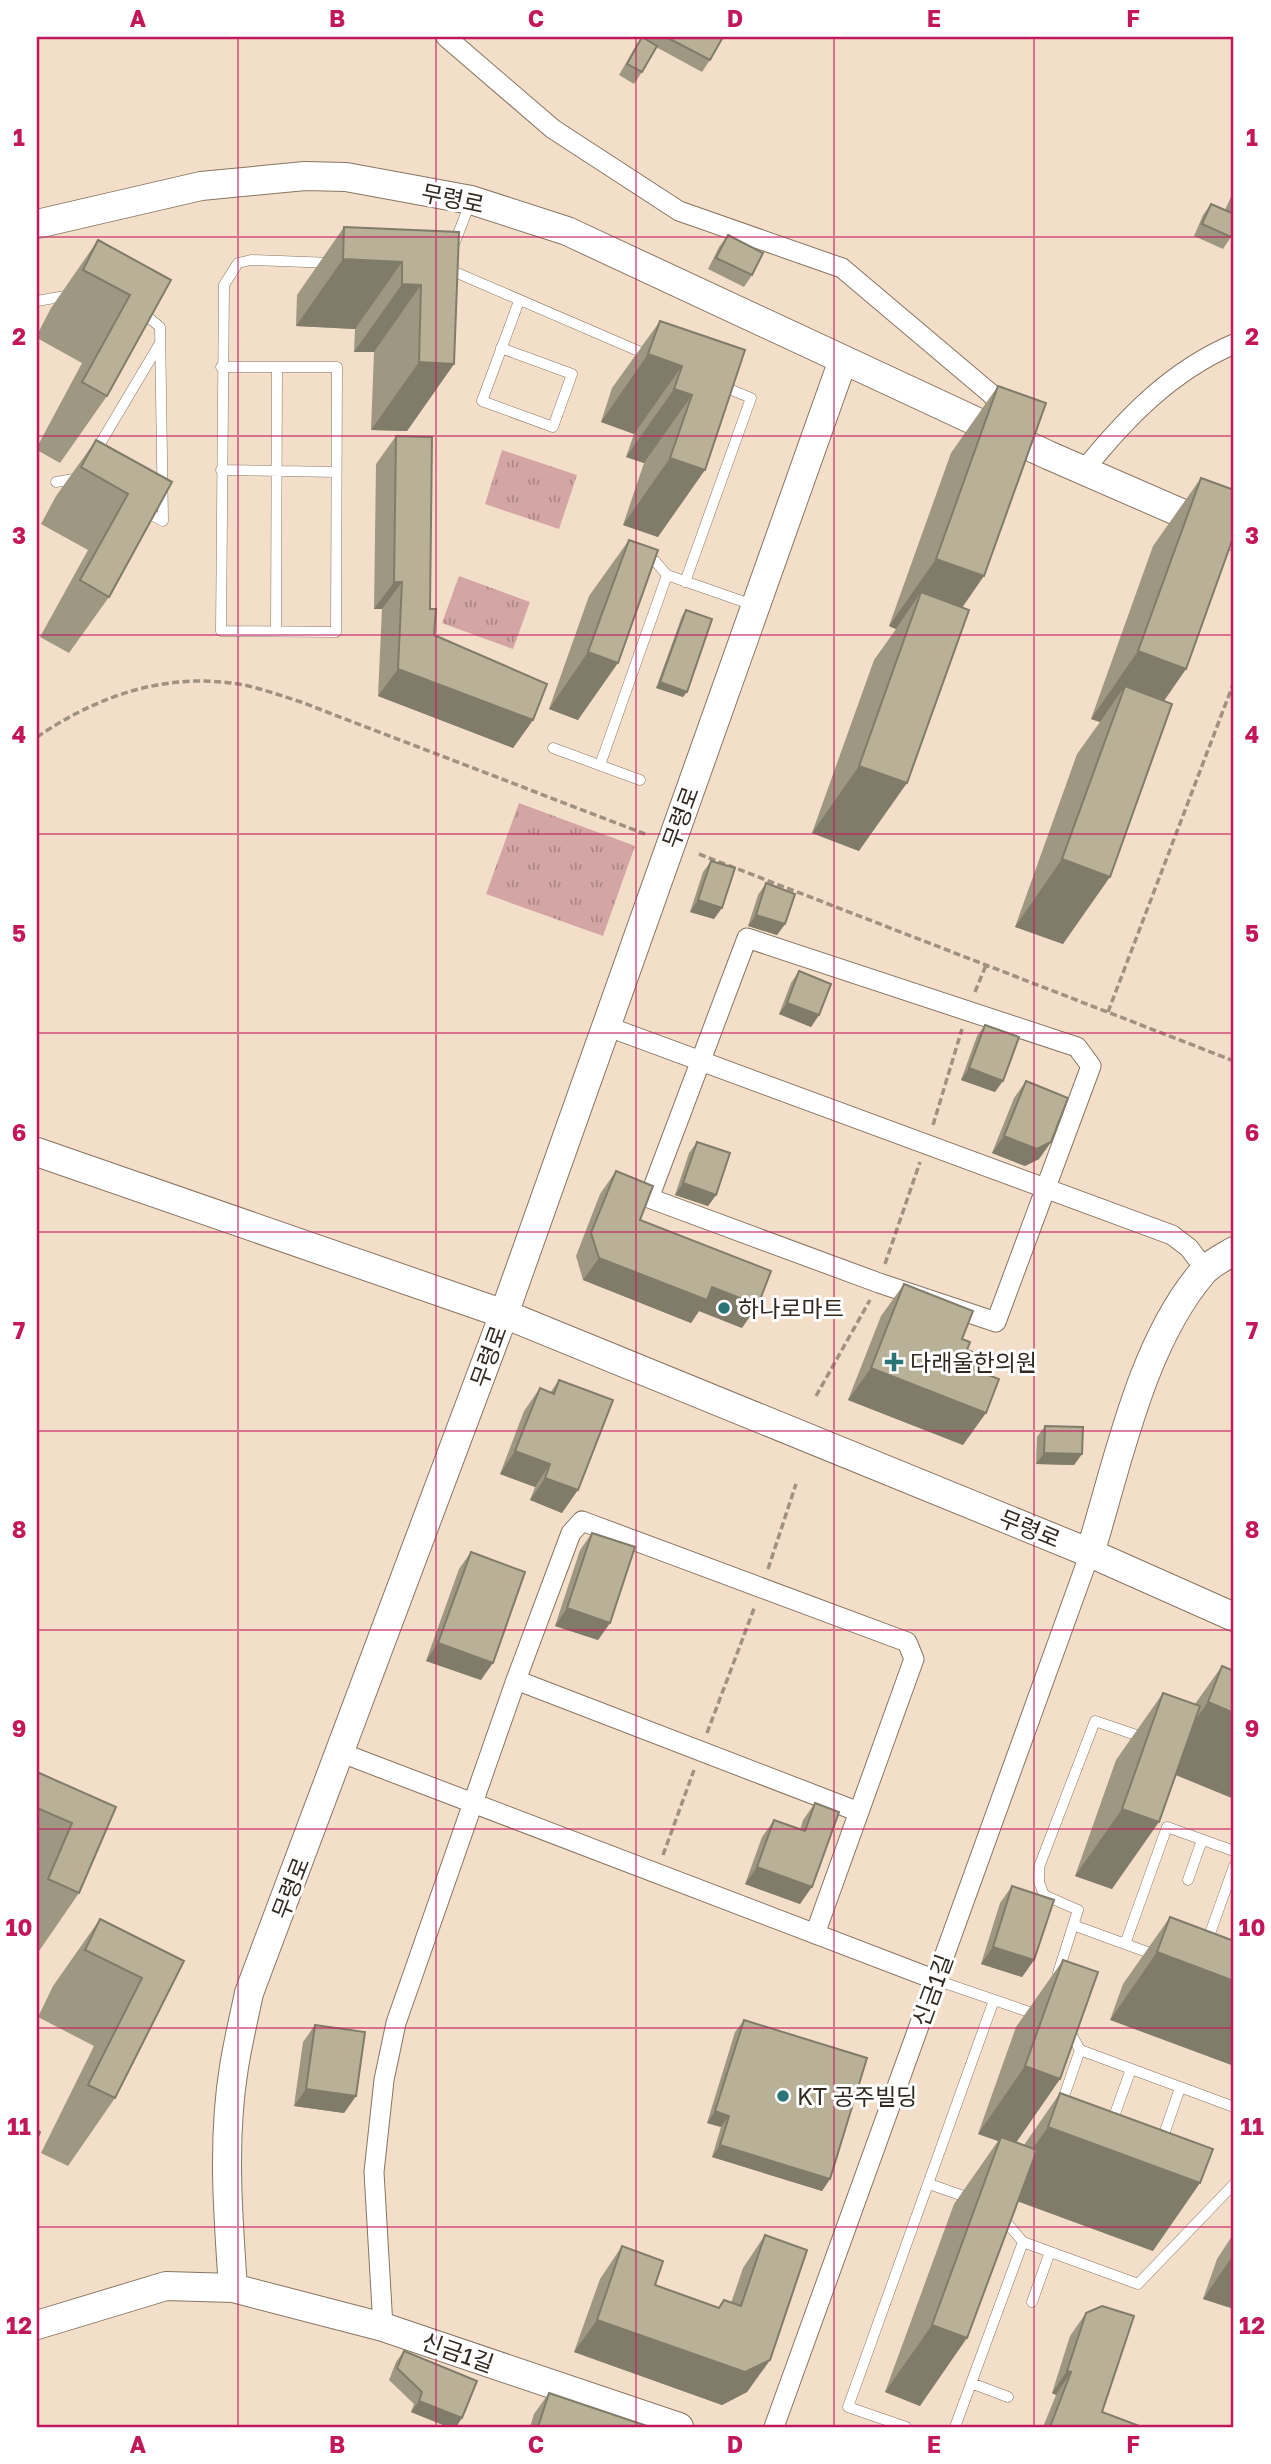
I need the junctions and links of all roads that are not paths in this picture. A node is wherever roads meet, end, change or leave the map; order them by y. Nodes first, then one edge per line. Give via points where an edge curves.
1 (446, 37) edge
2 (471, 200) junction
3 (37, 224) edge
4 (348, 264) edge
5 (431, 267) edge
6 (445, 273) junction
7 (87, 292) edge
8 (37, 301) edge
9 (519, 301) junction
10 (131, 303) edge
11 (160, 342) junction
12 (1234, 344) edge
13 (501, 348) junction
14 (661, 360) edge
15 (843, 360) junction
16 (221, 367) junction
17 (278, 367) junction
18 (712, 382) edge
19 (1048, 454) junction
20 (221, 470) junction
21 (1084, 470) junction
22 (276, 471) junction
23 (336, 472) junction
24 (80, 478) junction
25 (56, 482) dead end
26 (94, 484) edge
27 (128, 502) edge
28 (1234, 536) edge
29 (628, 552) edge
30 (667, 575) junction
31 (685, 582) junction
32 (757, 606) junction
33 (276, 631) junction
34 (552, 747) dead end
35 (600, 765) junction
36 (640, 780) dead end
37 (606, 1026) junction
38 (700, 1061) junction
39 (37, 1152) edge
40 (1045, 1186) junction
41 (1234, 1251) edge
42 (1205, 1269) junction
43 (504, 1314) junction
44 (1090, 1553) junction
45 (1234, 1617) edge
46 (516, 1680) junction
47 (1158, 1742) edge
48 (342, 1753) junction
49 (472, 1803) junction
50 (859, 1812) junction
51 (1202, 1840) junction
52 (1234, 1851) edge
53 (1234, 1866) edge
54 (1188, 1880) dead end
55 (1073, 1925) junction
56 (815, 1934) junction
57 (1125, 1944) junction
58 (1202, 1957) edge
59 (1173, 1961) edge
60 (936, 1980) junction
61 (1053, 1991) edge
62 (994, 2000) junction
63 (1049, 2004) edge
64 (1056, 2021) edge
65 (1080, 2050) junction
66 (1131, 2069) junction
67 (1180, 2088) junction
68 (1234, 2107) edge
69 (1056, 2120) edge
70 (1107, 2137) edge
71 (1158, 2153) edge
72 (929, 2184) junction
73 (1234, 2184) edge
74 (980, 2202) edge
75 (992, 2207) edge
76 (1023, 2242) junction
77 (1051, 2252) junction
78 (233, 2288) junction
79 (1032, 2302) dead end
80 (37, 2325) edge
81 (383, 2327) junction
82 (971, 2383) junction
83 (1008, 2397) dead end
84 (679, 2427) edge
85 (774, 2427) edge
86 (906, 2427) edge
87 (955, 2427) edge

1 - 19 street via 553,129 679,211 842,268 990,393
2 - 3 street, 무령로 via 346,177 305,176 201,186
2 - 6 lane
2 - 15 street, 무령로 via 567,231
4 - 16 lane via 238,263 224,285
5 - 6 lane
6 - 9 lane
7 - 8 lane
9 - 13 lane
9 - 14 lane
10 - 11 lane via 160,327
11 - 24 lane
11 - 27 lane via 163,521
12 - 21 street via 1163,385 1119,426
13 - 13 lane via 482,401 553,427 572,374
15 - 19 street, 무령로
15 - 32 street, 무령로
16 - 17 lane
16 - 20 lane
17 - 22 lane
17 - 23 lane via 337,367
18 - 31 lane via 751,398
19 - 21 street, 무령로
20 - 22 lane
20 - 33 lane via 221,631
21 - 28 street, 무령로
22 - 23 lane
22 - 33 lane
23 - 33 lane via 336,632
24 - 25 lane
24 - 26 lane
29 - 30 lane via 655,561
30 - 31 lane
30 - 35 lane
31 - 32 lane
32 - 37 street, 무령로
34 - 35 lane
35 - 36 lane
37 - 38 street
37 - 43 street, 무령로
38 - 40 street
38 - 40 street via 747,938 1077,1047 1091,1066
38 - 40 street via 649,1198 879,1283 996,1322
39 - 43 street, 무령로
40 - 42 street via 1172,1235
41 - 42 street, 무령로
42 - 44 street, 무령로 via 1170,1319 1137,1400
43 - 44 street, 무령로
43 - 48 street, 무령로
44 - 45 street, 무령로
44 - 60 street, 신금1길
46 - 49 street
46 - 50 street
46 - 50 street via 571,1533 582,1521 907,1642 914,1659
47 - 55 lane via 1095,1721 1040,1867 1044,1895 1078,1910
48 - 49 street
48 - 78 street, 무령로 via 249,1993 233,2069 227,2195
49 - 56 street
49 - 81 street via 396,2023 384,2080 374,2172
50 - 56 street
51 - 52 lane
51 - 54 lane
51 - 57 lane via 1167,1827
53 - 58 lane
55 - 57 lane
55 - 61 lane
56 - 60 street
57 - 59 lane
60 - 62 lane
60 - 85 street, 신금1길
62 - 63 lane via 1045,2017
62 - 72 lane
64 - 65 lane via 1066,2025
65 - 66 lane
65 - 69 lane
66 - 67 lane
66 - 70 lane
67 - 68 lane
67 - 71 lane
72 - 74 lane
72 - 86 lane via 848,2407
73 - 77 lane via 1138,2284
75 - 76 lane
76 - 77 lane
76 - 82 lane
77 - 79 lane
78 - 80 street via 166,2286
78 - 81 street, 신금1길
81 - 84 street, 신금1길
82 - 83 lane
82 - 87 lane

